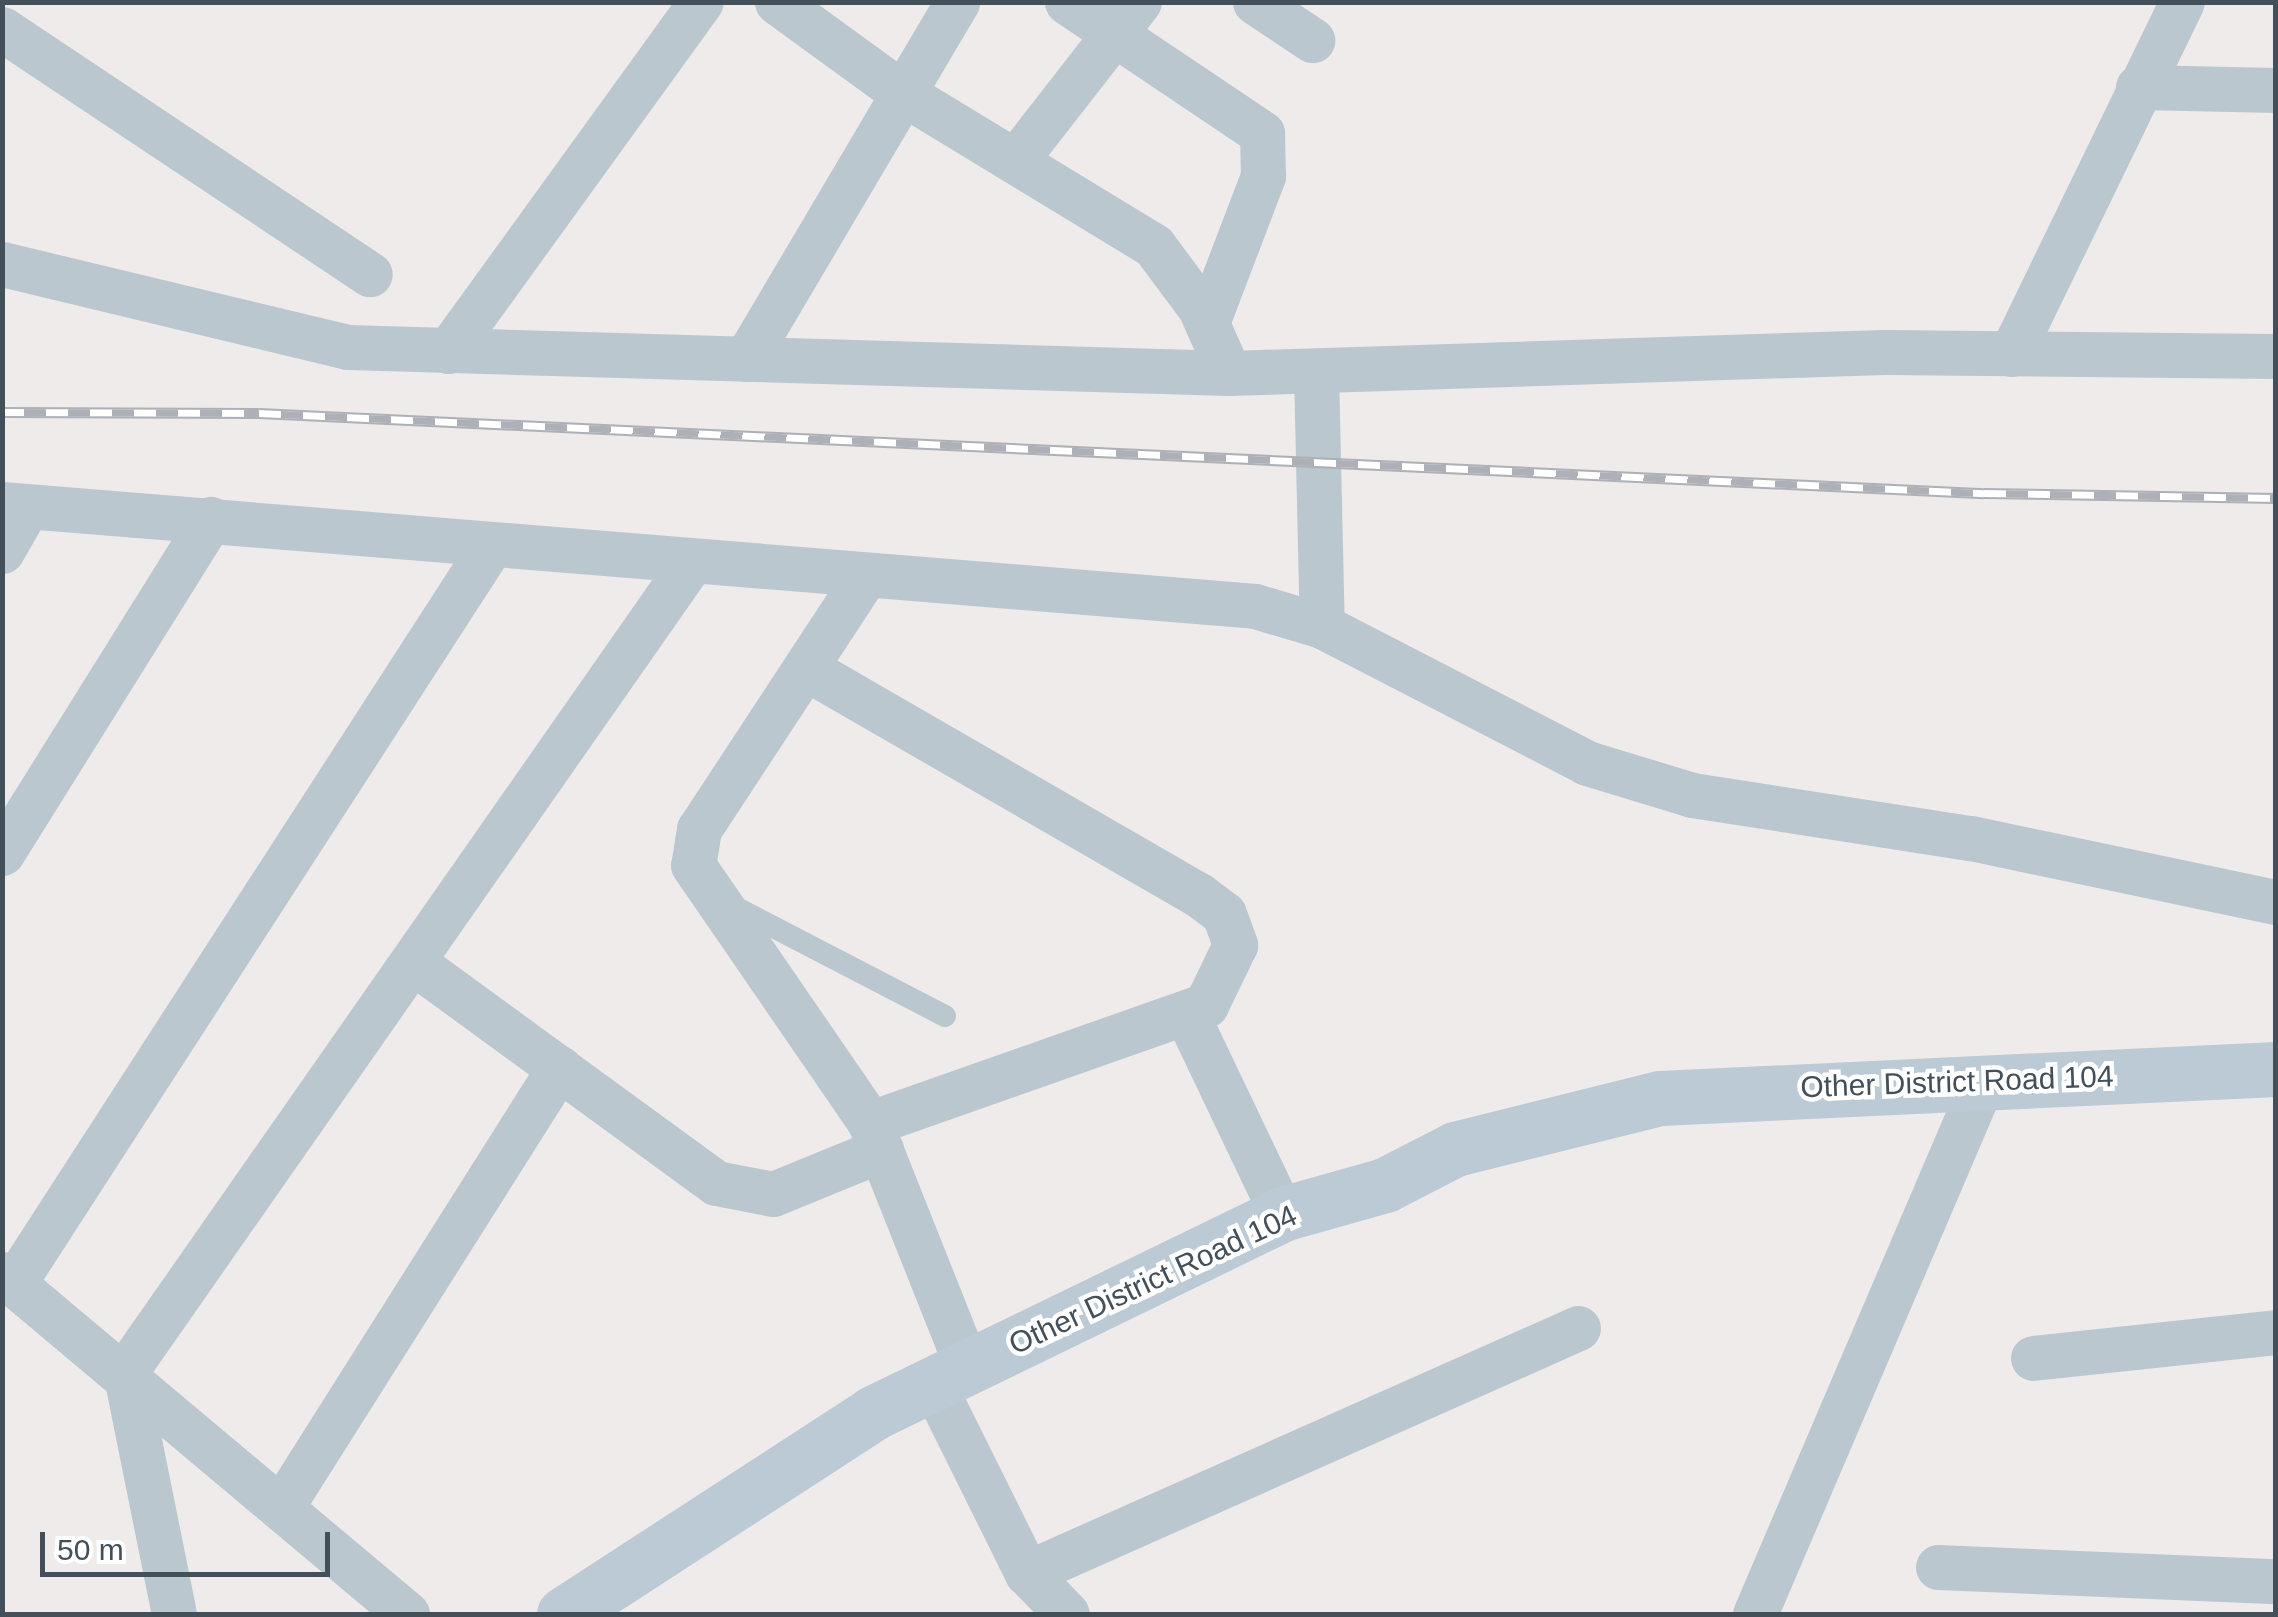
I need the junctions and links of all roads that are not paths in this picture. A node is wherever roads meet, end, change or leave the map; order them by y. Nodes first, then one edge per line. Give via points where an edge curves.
1 (701, 2) edge
2 (778, 2) edge
3 (957, 2) edge
4 (1068, 2) edge
5 (1255, 2) edge
6 (2182, 2) edge
7 (1127, 18) edge
8 (2, 28) edge
9 (1312, 40) dead end
10 (2138, 87) junction
11 (2276, 90) edge
12 (900, 92) junction
13 (1015, 161) junction
14 (2, 264) edge
15 (370, 274) dead end
16 (1207, 323) junction
17 (448, 351) junction
18 (2010, 354) junction
19 (2276, 356) edge
20 (746, 360) junction
21 (1316, 371) junction
22 (1229, 373) junction
23 (15, 506) edge
24 (211, 519) junction
25 (490, 547) junction
26 (2, 551) edge
27 (692, 561) junction
28 (866, 575) junction
29 (1322, 626) junction
30 (808, 670) junction
31 (2, 853) edge
32 (710, 894) junction
33 (2276, 902) edge
34 (413, 962) junction
35 (1186, 1012) junction
36 (945, 1016) dead end
37 (559, 1068) junction
38 (2276, 1069) edge
39 (1983, 1081) junction
40 (875, 1136) junction
41 (1282, 1214) junction
42 (8, 1279) edge
43 (1578, 1328) dead end
44 (2276, 1332) edge
45 (2033, 1358) dead end
46 (125, 1372) junction
47 (950, 1376) junction
48 (284, 1502) junction
49 (1938, 1568) dead end
50 (1026, 1573) junction
51 (2276, 1581) edge
52 (174, 1614) edge
53 (407, 1614) edge
54 (564, 1614) edge
55 (1066, 1614) edge
56 (1756, 1614) edge

1 - 17 street
2 - 12 street
3 - 12 street
4 - 7 street
5 - 9 street
6 - 10 street
7 - 13 street
7 - 16 street via 1238,114 1268,151
8 - 15 street
10 - 11 street
10 - 18 street
12 - 13 street
12 - 20 street
13 - 16 street via 1154,246
14 - 17 street via 348,347
16 - 22 street
17 - 20 street
18 - 19 street
18 - 21 street
20 - 22 street
21 - 22 street
21 - 29 street
23 - 24 street
23 - 26 street
24 - 25 street
24 - 31 street
25 - 27 street
25 - 42 street
27 - 28 street
27 - 34 street
28 - 29 street via 1255,606
28 - 30 street
29 - 33 street via 1587,763 1692,795 1971,838
30 - 32 street via 699,829 693,865
30 - 35 street via 1224,914 1235,946 1228,976 1206,1005
32 - 36 lane
32 - 40 street
34 - 37 street
34 - 46 street
35 - 40 street
35 - 41 street
37 - 40 street via 716,1184 772,1194
37 - 48 street
38 - 39 street, Other District Road 104
39 - 41 street, Other District Road 104 via 1766,1089 1578,1113
39 - 56 street
40 - 47 street
41 - 47 street, Other District Road 104
42 - 46 street
43 - 50 street
44 - 45 street
46 - 48 street
46 - 52 street
47 - 50 street
47 - 54 street, Other District Road 104 via 873,1413
48 - 53 street
49 - 51 street
50 - 55 street

